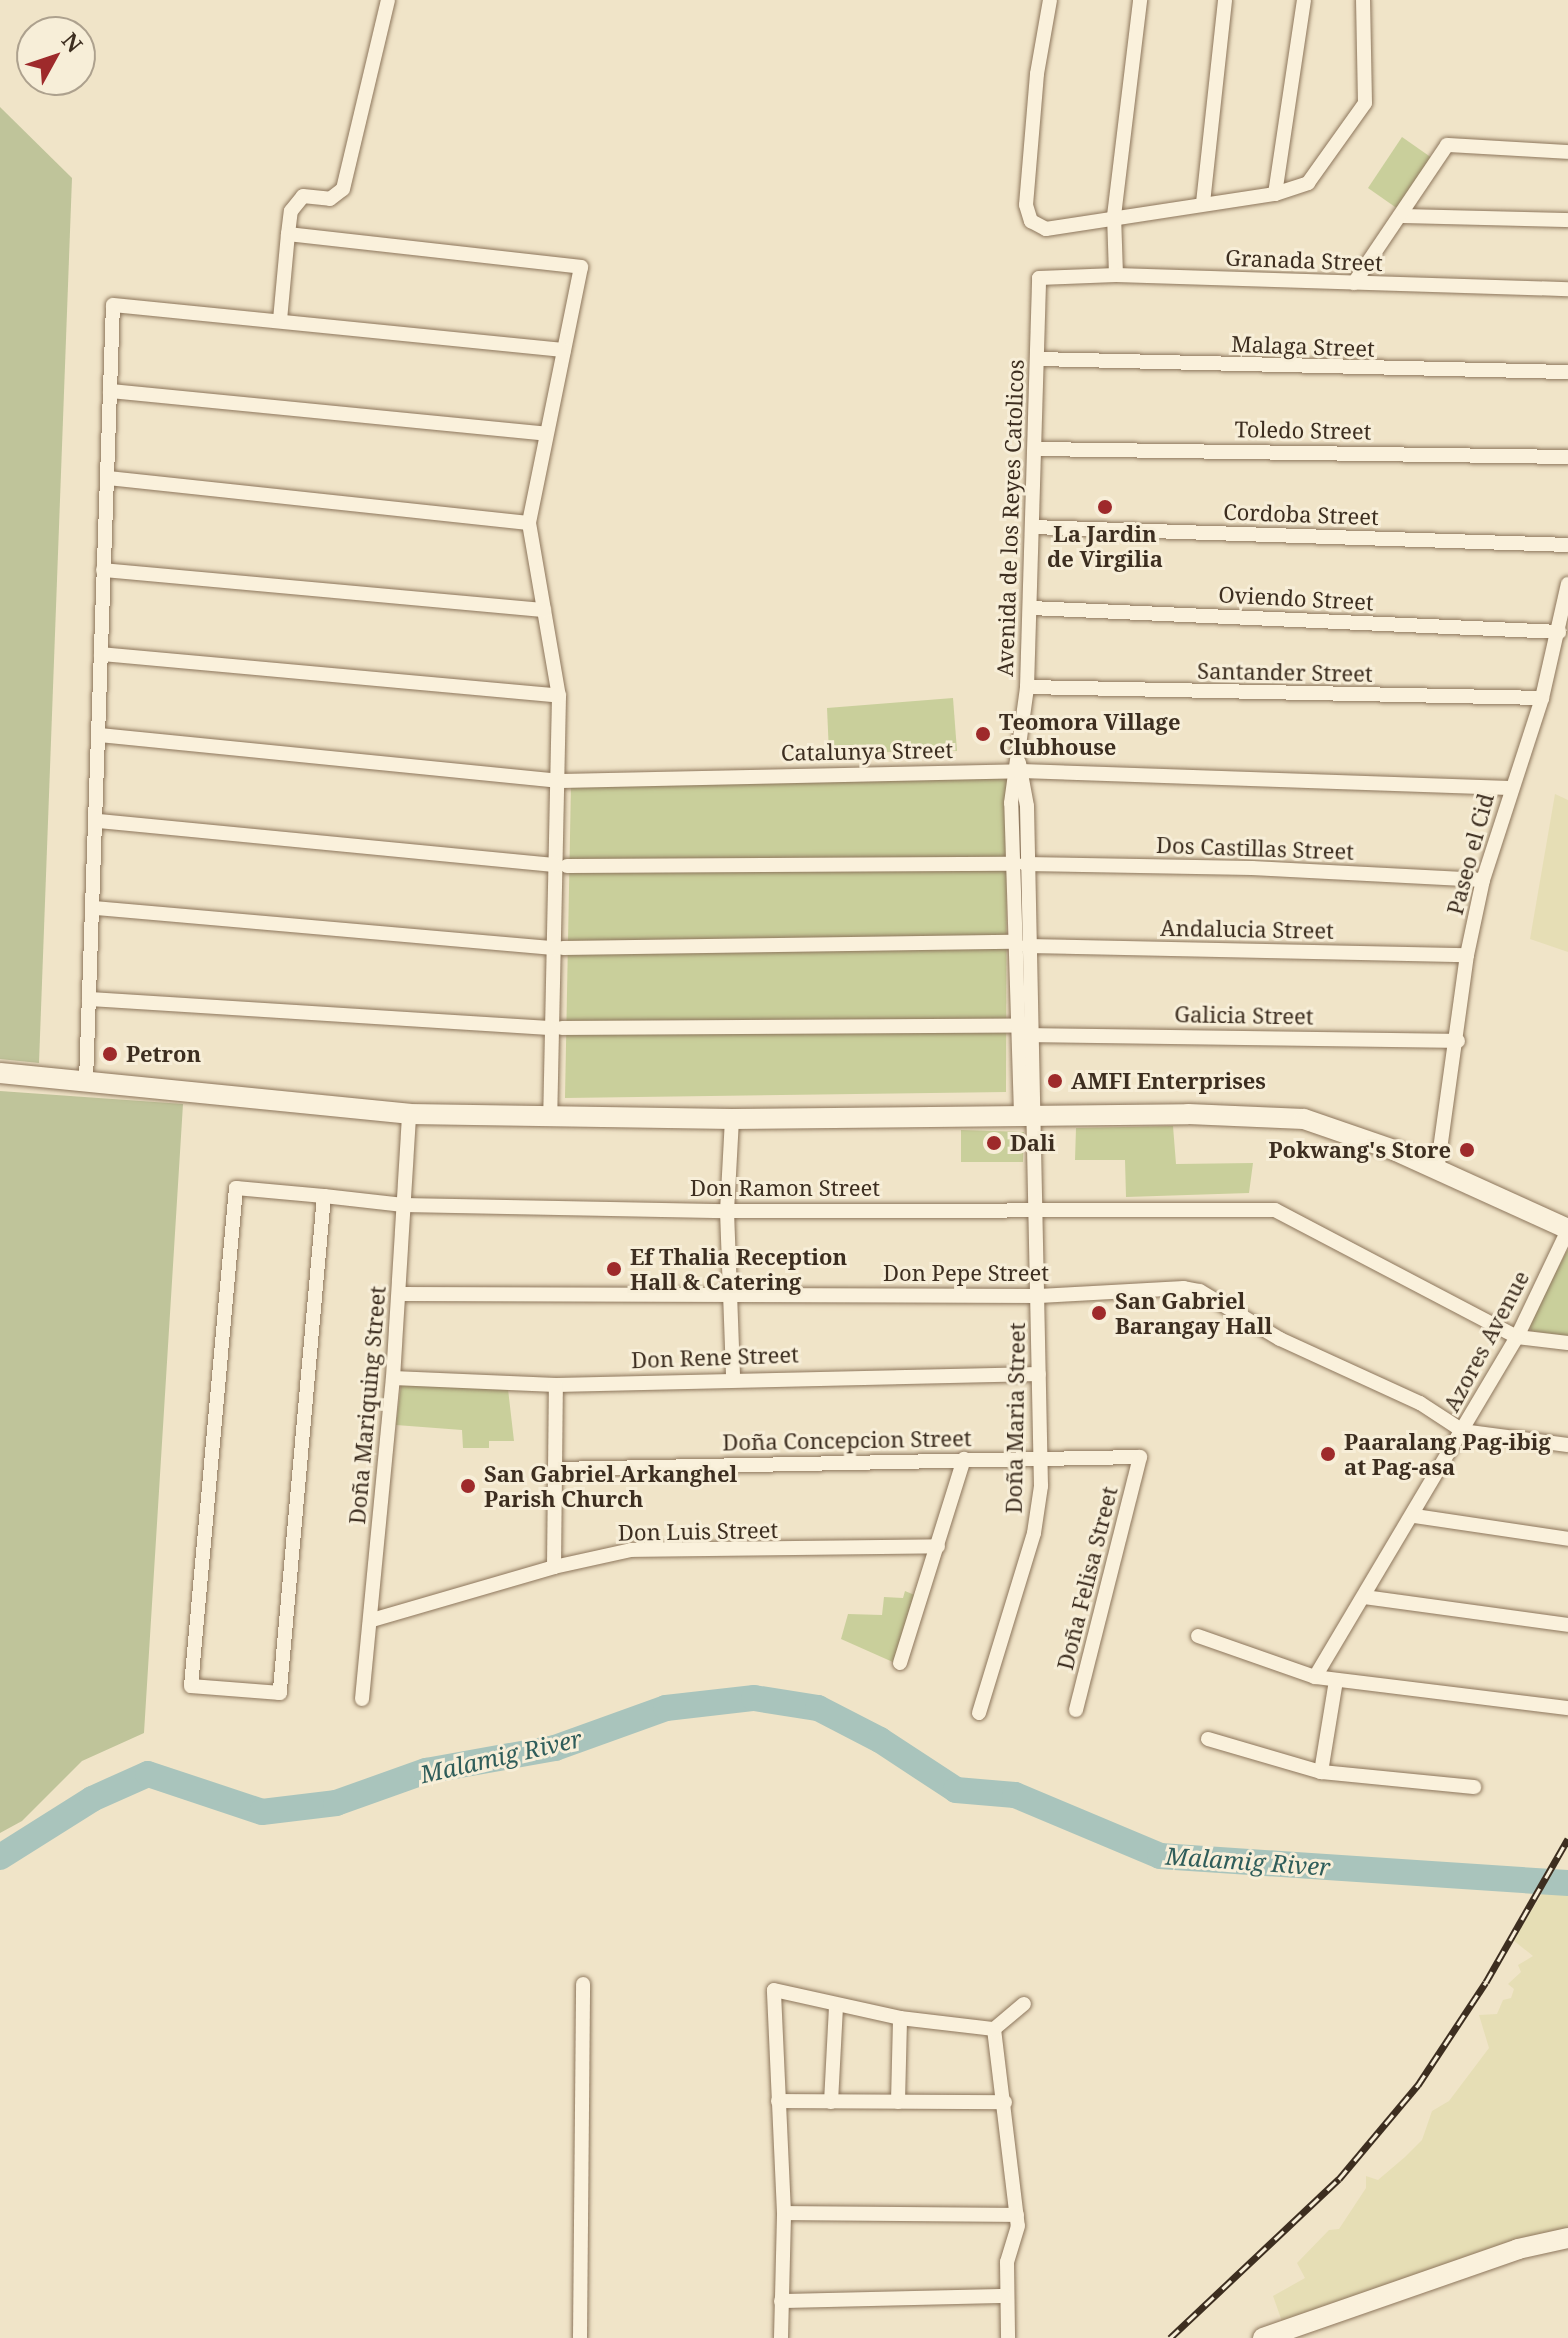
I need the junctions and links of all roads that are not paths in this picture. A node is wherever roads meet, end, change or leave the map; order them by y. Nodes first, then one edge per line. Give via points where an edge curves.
1 (388, 0) edge
2 (1050, 0) edge
3 (1140, 0) edge
4 (1225, 0) edge
5 (1304, 0) edge
6 (1363, 0) edge
7 (1568, 152) edge
8 (1275, 194) junction
9 (1203, 203) junction
10 (1114, 216) junction
11 (1400, 216) junction
12 (1568, 220) edge
13 (288, 234) junction
14 (1116, 275) junction
15 (1039, 278) joint
16 (1354, 283) junction
17 (1568, 289) edge
18 (280, 320) junction
19 (564, 350) junction
20 (1038, 359) junction
21 (1568, 372) edge
22 (110, 391) junction
23 (545, 434) junction
24 (1037, 449) junction
25 (1568, 457) edge
26 (108, 478) junction
27 (529, 523) junction
28 (1032, 527) junction
29 (1568, 545) edge
30 (103, 570) junction
31 (1568, 584) edge
32 (1031, 608) junction
33 (544, 610) junction
34 (1559, 632) junction
35 (101, 654) junction
36 (1027, 687) junction
37 (559, 696) junction
38 (1542, 698) junction
39 (99, 735) junction
40 (1018, 767) junction
41 (561, 781) junction
42 (1510, 788) junction
43 (98, 821) junction
44 (1019, 864) junction
45 (561, 866) junction
46 (1483, 880) junction
47 (95, 908) junction
48 (1020, 944) junction
49 (559, 948) junction
50 (1467, 955) junction
51 (89, 999) junction
52 (1016, 1026) junction
53 (556, 1028) junction
54 (1030, 1035) junction
55 (1458, 1041) junction
56 (0, 1073) edge
57 (86, 1081) junction
58 (409, 1114) junction
59 (1027, 1114) junction
60 (550, 1119) junction
61 (732, 1119) junction
62 (1437, 1171) junction
63 (324, 1196) junction
64 (403, 1205) junction
65 (1035, 1210) junction
66 (727, 1211) junction
67 (1568, 1230) edge
68 (399, 1294) junction
69 (732, 1296) junction
70 (1039, 1296) junction
71 (1517, 1337) junction
72 (1568, 1343) edge
73 (1039, 1374) junction
74 (733, 1377) junction
75 (393, 1378) junction
76 (556, 1385) junction
77 (1463, 1431) junction
78 (1568, 1445) edge
79 (1140, 1457) joint
80 (1040, 1458) junction
81 (964, 1459) junction
82 (555, 1469) junction
83 (1415, 1516) junction
84 (1568, 1539) edge
85 (938, 1546) junction
86 (554, 1567) junction
87 (1364, 1597) junction
88 (372, 1620) junction
89 (1568, 1625) edge
90 (1198, 1636) dead end
91 (900, 1663) dead end
92 (1315, 1677) junction
93 (1336, 1680) junction
94 (362, 1699) dead end
95 (1568, 1708) edge
96 (1076, 1710) dead end
97 (979, 1713) dead end
98 (1208, 1739) dead end
99 (1321, 1772) junction
100 (1474, 1787) dead end
101 (583, 1984) dead end
102 (1024, 2004) dead end
103 (836, 2005) junction
104 (900, 2018) junction
105 (994, 2029) junction
106 (778, 2101) junction
107 (831, 2102) junction
108 (898, 2102) junction
109 (1005, 2102) junction
110 (784, 2213) junction
111 (1017, 2215) junction
112 (1568, 2238) edge
113 (1004, 2296) junction
114 (781, 2301) junction
115 (580, 2338) edge
116 (781, 2338) edge
117 (1008, 2338) edge
118 (1263, 2338) edge

1 - 13 street via 343,189 330,199 303,196 291,211
2 - 10 street via 1037,74 1026,205 1031,221 1046,229
3 - 10 street
4 - 9 street
5 - 8 street
6 - 8 street via 1365,103 1308,183
7 - 11 street via 1447,145
8 - 9 street
9 - 10 street
10 - 14 street
11 - 12 street
11 - 16 street
13 - 18 street
13 - 19 street via 581,267
14 - 15 street, Granada Street
14 - 16 street, Granada Street
15 - 20 street, Avenida de los Reyes Catolicos
16 - 17 street, Granada Street
18 - 19 street
18 - 22 street via 113,305
19 - 23 street
20 - 21 street, Malaga Street
20 - 24 street, Avenida de los Reyes Catolicos
22 - 23 street
22 - 26 street
23 - 27 street
24 - 25 street, Toledo Street
24 - 28 street, Avenida de los Reyes Catolicos
26 - 27 street
26 - 30 street
27 - 33 street
28 - 29 street, Cordoba Street
28 - 32 street, Avenida de los Reyes Catolicos
30 - 33 street
30 - 35 street
31 - 34 street, Paseo el Cid
32 - 34 street, Oviendo Street
32 - 36 street, Avenida de los Reyes Catolicos
33 - 37 street
34 - 38 street, Paseo el Cid
35 - 37 street
35 - 39 street
36 - 38 street, Santander Street
36 - 40 street, Avenida de los Reyes Catolicos
37 - 41 street
38 - 42 street, Paseo el Cid
39 - 41 street, Catalunya Street
39 - 43 street
40 - 41 street, Catalunya Street
40 - 42 street, Catalunya Street
40 - 44 street, Avenida de los Reyes Catolicos
41 - 45 street
42 - 46 street, Paseo el Cid
43 - 45 street, Dos Castillas Street
43 - 47 street
44 - 45 street, Dos Castillas Street
44 - 46 street, Dos Castillas Street
44 - 48 street, Avenida de los Reyes Catolicos
45 - 49 street
46 - 50 street, Paseo el Cid
47 - 49 street, Andalucia Street
47 - 51 street
48 - 49 street, Andalucia Street
48 - 50 street, Andalucia Street
48 - 52 street, Avenida de los Reyes Catolicos
48 - 54 street, Avenida de los Reyes Catolicos
49 - 53 street
50 - 55 street, Paseo el Cid
51 - 53 street
51 - 57 street
52 - 53 street
52 - 59 street, Avenida de los Reyes Catolicos
53 - 60 street
54 - 55 street, Galicia Street
54 - 59 street, Avenida de los Reyes Catolicos
55 - 62 street, Paseo el Cid
56 - 57 street
57 - 58 street
58 - 60 street
58 - 64 street, Doña Mariquing Street
59 - 61 street
59 - 62 street via 1304,1119 1351,1133
59 - 65 street, Doña Maria Street
60 - 61 street
61 - 66 street
62 - 67 street
63 - 63 street, Don Ramon Street via 280,1693 191,1686 236,1188
63 - 64 street, Don Ramon Street
64 - 66 street, Don Ramon Street
64 - 68 street, Doña Mariquing Street
65 - 66 street, Don Ramon Street
65 - 70 street, Doña Maria Street
65 - 71 street, Don Ramon Street via 1275,1210
66 - 69 street
67 - 71 street, Azores Avenue
68 - 69 street, Don Pepe Street
68 - 75 street, Doña Mariquing Street
69 - 70 street, Don Pepe Street
69 - 74 street
70 - 73 street, Doña Maria Street
70 - 77 street, Don Pepe Street via 1200,1291 1280,1339 1420,1403
71 - 72 street
71 - 77 street, Azores Avenue
73 - 74 street, Don Rene Street
73 - 80 street, Doña Maria Street
74 - 76 street, Don Rene Street
75 - 76 street, Don Rene Street
75 - 88 street, Doña Mariquing Street
76 - 82 street
77 - 78 street
77 - 83 street, Azores Avenue
79 - 80 street, Doña Concepcion Street
79 - 96 street, Doña Felisa Street
80 - 81 street, Doña Concepcion Street
80 - 97 street, Doña Maria Street via 1037,1521
81 - 82 street, Doña Concepcion Street
81 - 85 street
82 - 86 street
83 - 84 street
83 - 87 street, Azores Avenue
85 - 86 street, Don Luis Street via 646,1549
85 - 91 street
86 - 88 street, Don Luis Street
87 - 89 street
87 - 92 street, Azores Avenue
88 - 94 street, Doña Mariquing Street
90 - 92 street
92 - 93 street
93 - 95 street
93 - 99 street
98 - 99 street
99 - 100 street
101 - 115 street
102 - 105 street
103 - 104 street
103 - 106 street via 774,1990
103 - 107 street
104 - 105 street
104 - 108 street
105 - 109 street
106 - 107 street
106 - 110 street
107 - 108 street
108 - 109 street
109 - 111 street
110 - 111 street
110 - 114 street
111 - 113 street
112 - 118 street via 1518,2249
113 - 114 street
113 - 117 street
114 - 116 street

